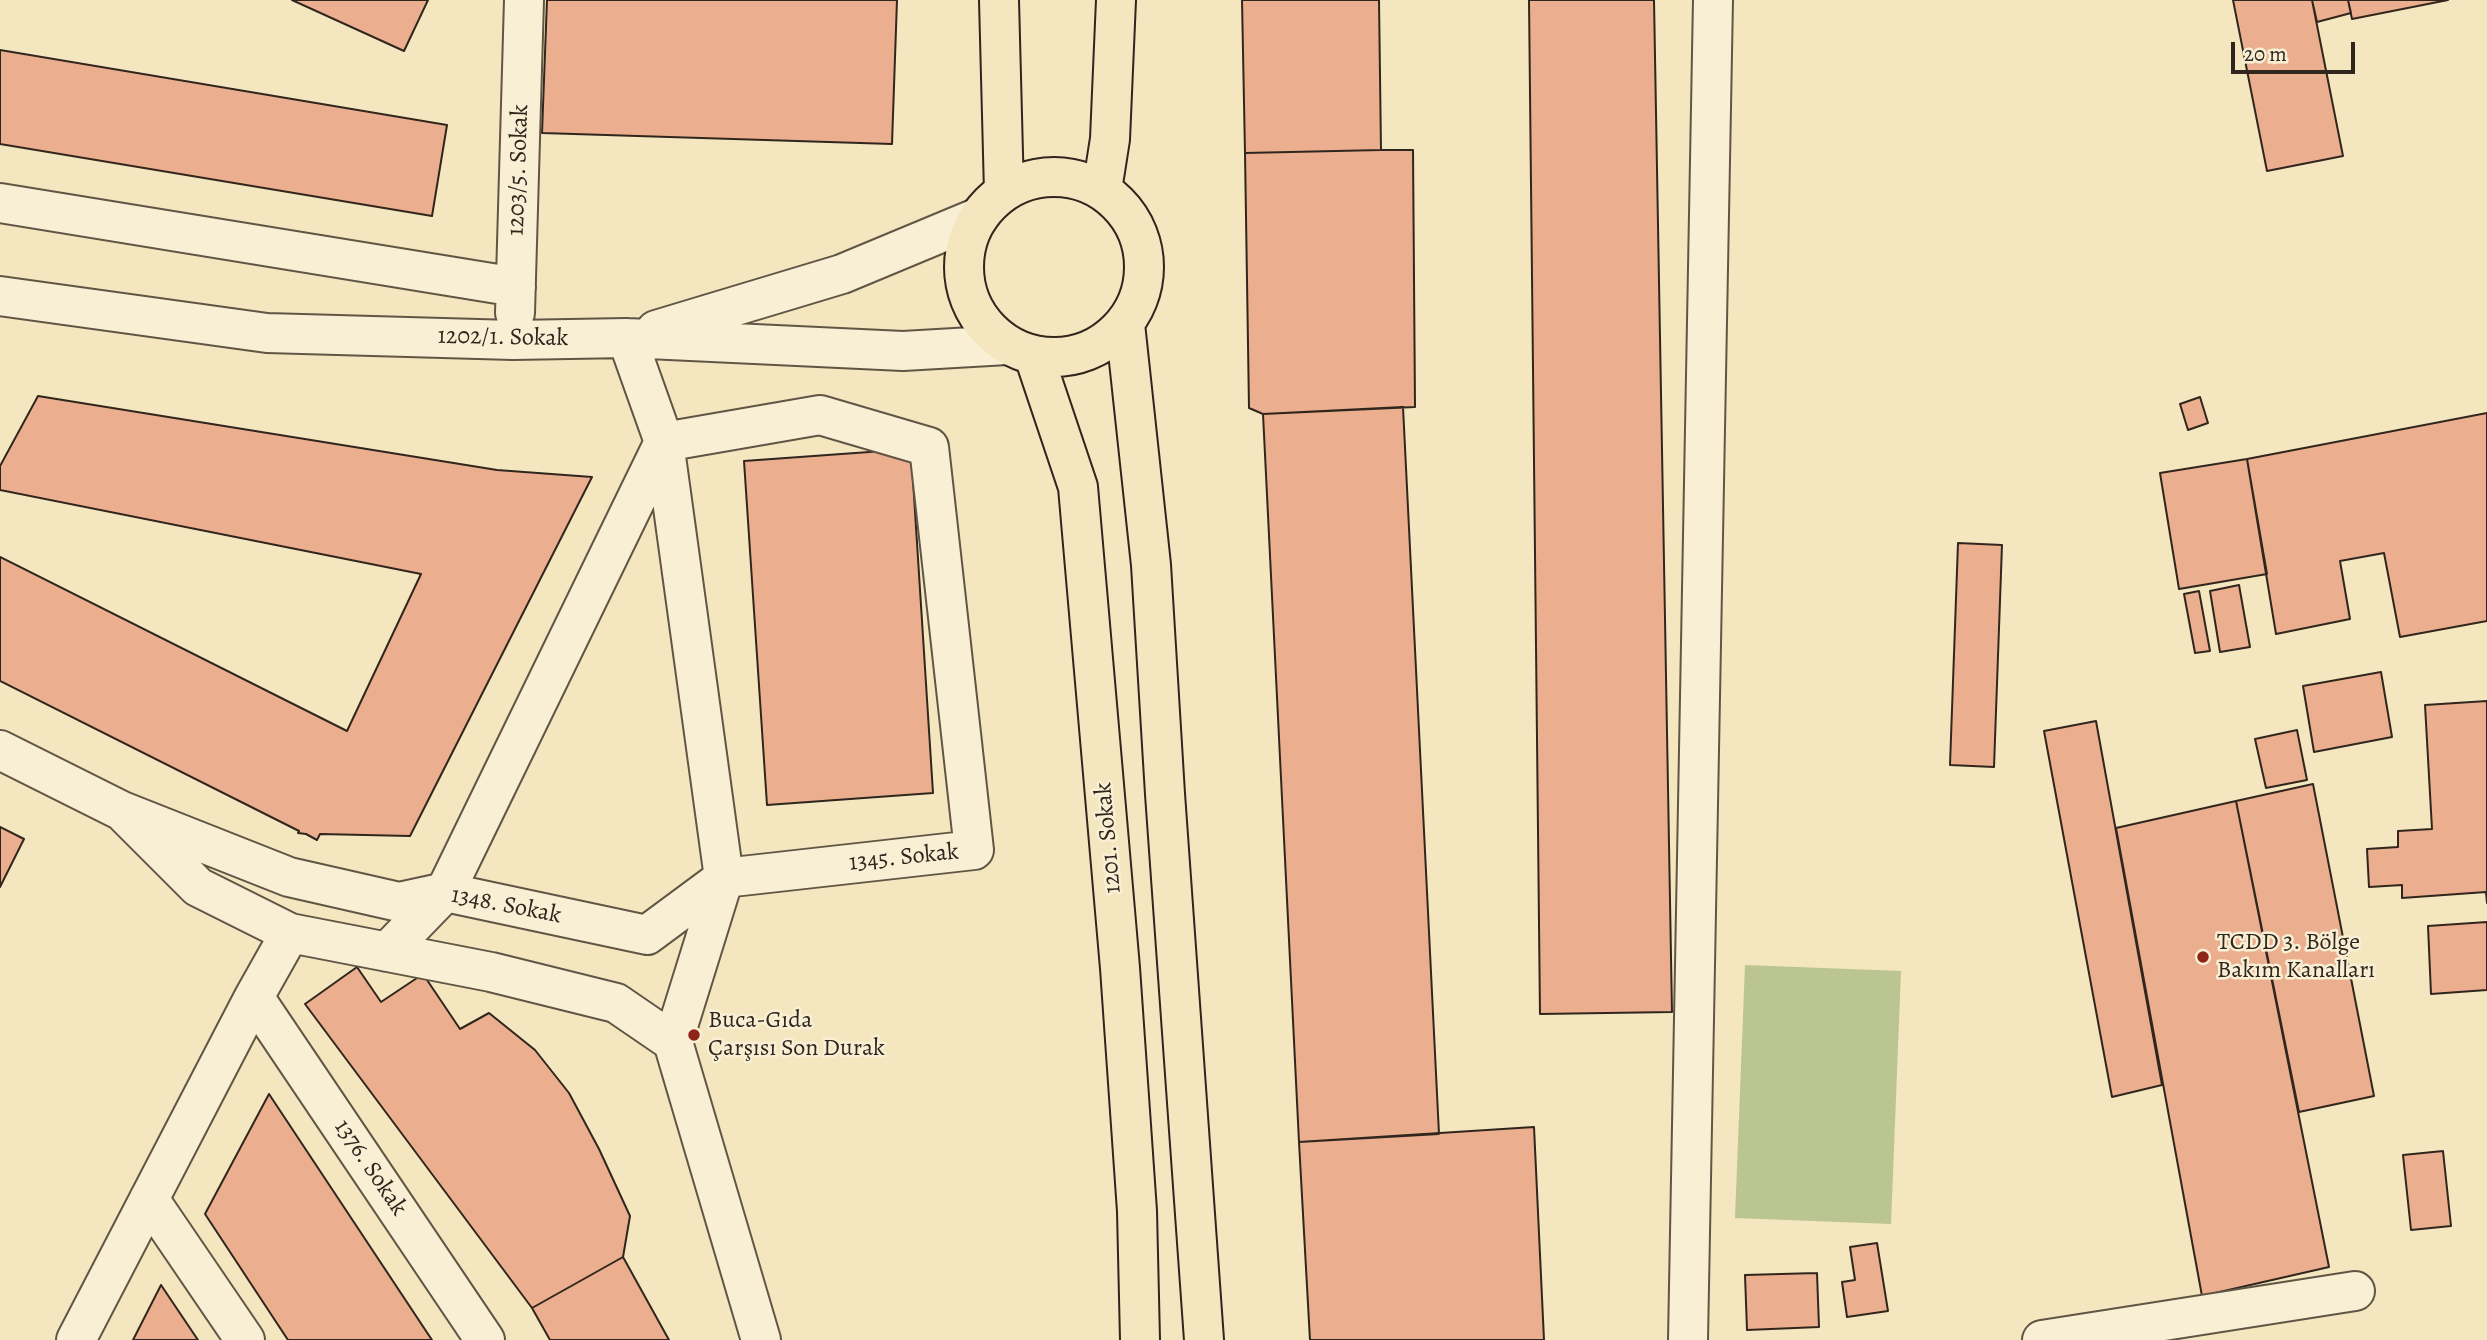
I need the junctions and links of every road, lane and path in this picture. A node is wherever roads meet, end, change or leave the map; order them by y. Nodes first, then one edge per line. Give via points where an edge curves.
1 (524, 0) edge
2 (999, 0) edge
3 (1116, 0) edge
4 (1713, 0) edge
5 (1102, 190) junction
6 (0, 203) edge
7 (992, 205) junction
8 (516, 287) junction
9 (0, 296) edge
10 (1125, 324) junction
11 (627, 338) junction
12 (513, 340) junction
13 (1021, 351) junction
14 (664, 442) junction
15 (0, 750) edge
16 (122, 811) junction
17 (724, 878) junction
18 (445, 892) junction
19 (290, 933) junction
20 (387, 952) junction
21 (254, 997) junction
22 (673, 1042) junction
23 (149, 1199) junction
24 (2355, 1291) dead end
25 (1137, 1335) edge
26 (76, 1340) edge
27 (245, 1340) edge
28 (485, 1340) edge
29 (761, 1340) edge
30 (1204, 1340) edge
31 (1688, 1340) edge
32 (2042, 1340) edge

1 - 8 street, 1203/5. Sokak
2 - 7 main road
3 - 5 main road via 1110,139
4 - 31 street
5 - 7 main road via 1079,180 1053,177 1027,181
5 - 10 main road via 1125,210 1140,237 1145,267 1140,298
6 - 8 street
7 - 11 street via 842,275
7 - 13 main road via 966,244 964,273 970,302 985,326
8 - 12 street, 1203/5. Sokak
9 - 12 street, 1202/1. Sokak via 267,333
10 - 13 main road via 1107,342 1084,353 1060,358
10 - 30 main road via 1151,565
11 - 12 street, 1202/1. Sokak
11 - 13 street, 1202/1. Sokak via 903,351
11 - 14 street
13 - 25 main road, 1201. Sokak via 1078,487 1137,1211
14 - 17 street
14 - 17 street, 1345. Sokak via 820,415 929,447 974,850
14 - 18 street
15 - 16 street, 1348. Sokak
16 - 18 street, 1348. Sokak via 289,877 399,901
16 - 19 street via 198,887
17 - 18 street, 1348. Sokak via 647,935
17 - 22 street
18 - 20 street
19 - 20 street
19 - 21 street
20 - 22 street via 616,1003
21 - 23 street
21 - 28 street, 1376. Sokak
22 - 29 street
23 - 26 street
23 - 27 street
24 - 32 street

